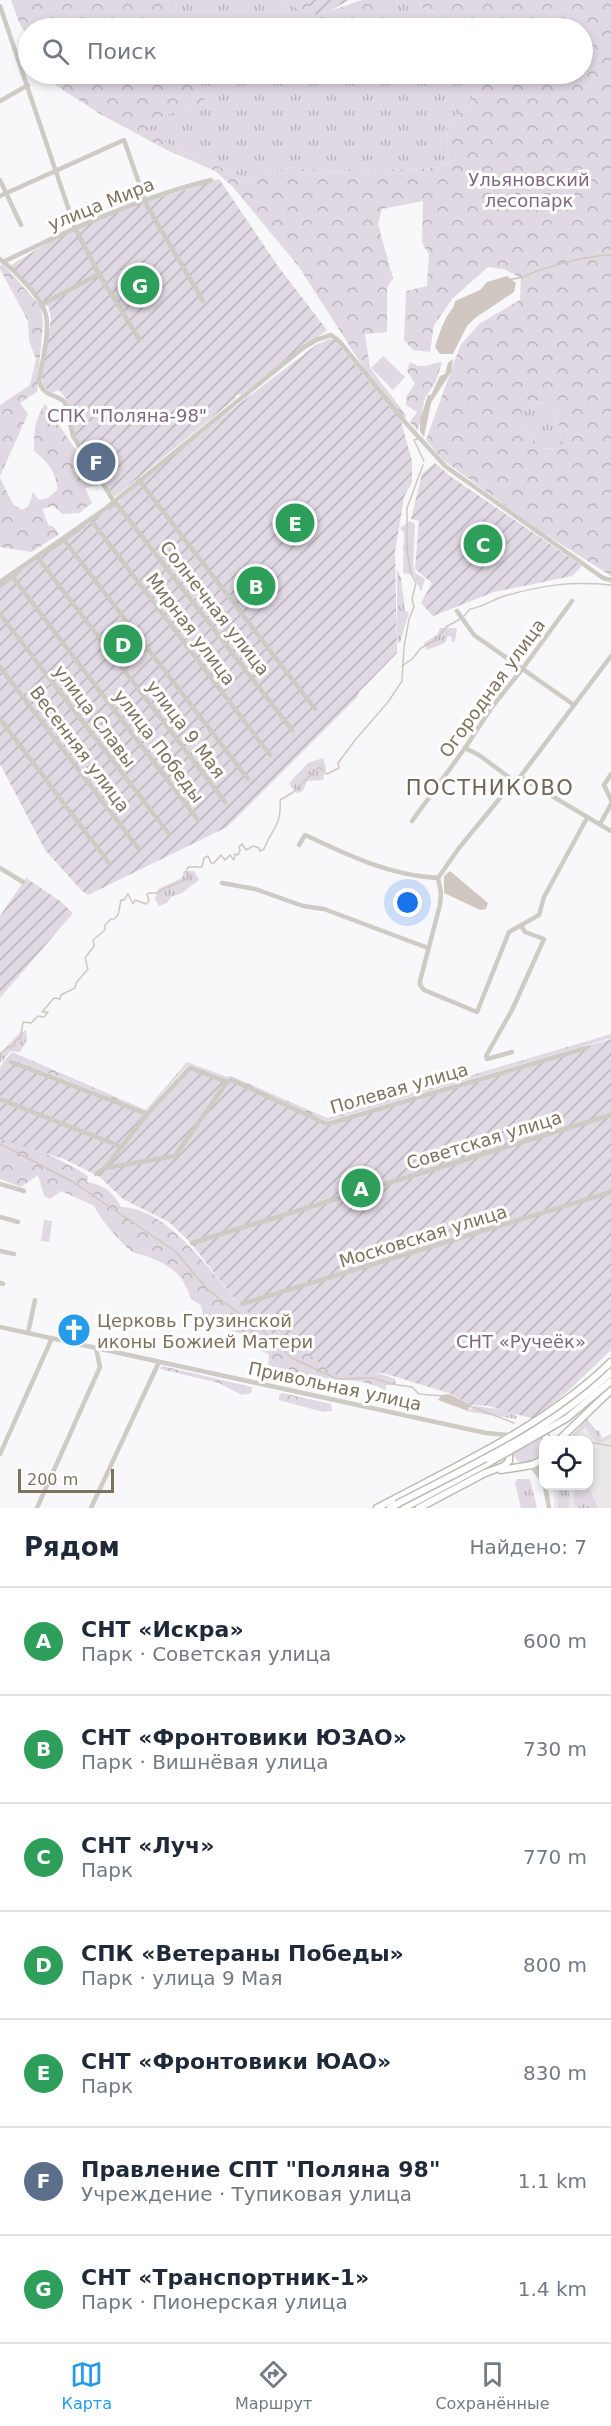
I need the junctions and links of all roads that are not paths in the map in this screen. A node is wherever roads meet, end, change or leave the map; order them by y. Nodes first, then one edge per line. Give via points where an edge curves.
1 (0, 6) edge
2 (18, 57) edge
3 (28, 85) joint
4 (0, 101) edge
5 (57, 171) junction
6 (0, 180) edge
7 (211, 180) dead end
8 (6, 194) junction
9 (0, 196) edge
10 (144, 199) junction
11 (21, 225) dead end
12 (75, 228) junction
13 (2, 260) edge
14 (99, 274) junction
15 (203, 301) dead end
16 (41, 305) junction
17 (139, 339) dead end
18 (139, 480) junction
19 (115, 502) junction
20 (91, 520) junction
21 (64, 540) junction
22 (38, 558) junction
23 (12, 575) junction
24 (611, 580) edge
25 (0, 584) edge
26 (572, 601) dead end
27 (0, 614) edge
28 (460, 615) dead end
29 (611, 656) edge
30 (0, 667) edge
31 (523, 668) junction
32 (574, 705) junction
33 (315, 709) dead end
34 (0, 719) edge
35 (292, 730) dead end
36 (465, 748) junction
37 (270, 755) dead end
38 (611, 774) edge
39 (520, 777) junction
40 (248, 779) dead end
41 (514, 781) junction
42 (225, 802) dead end
43 (611, 802) edge
44 (587, 818) junction
45 (198, 820) dead end
46 (412, 821) dead end
47 (600, 824) junction
48 (611, 831) edge
49 (169, 834) dead end
50 (299, 845) dead end
51 (138, 848) dead end
52 (109, 863) dead end
53 (0, 868) edge
54 (438, 878) junction
55 (23, 882) dead end
56 (222, 883) dead end
57 (521, 926) junction
58 (428, 948) junction
59 (586, 1048) dead end
60 (512, 1052) dead end
61 (11, 1062) dead end
62 (227, 1083) junction
63 (0, 1099) edge
64 (147, 1114) junction
65 (611, 1115) edge
66 (122, 1147) junction
67 (105, 1168) junction
68 (96, 1174) dead end
69 (0, 1185) edge
70 (24, 1191) dead end
71 (611, 1192) edge
72 (0, 1217) edge
73 (18, 1222) dead end
74 (192, 1243) dead end
75 (0, 1251) edge
76 (14, 1254) dead end
77 (35, 1300) dead end
78 (242, 1304) dead end
79 (0, 1327) edge
80 (28, 1333) junction
81 (52, 1338) junction
82 (96, 1348) junction
83 (159, 1362) junction
84 (611, 1362) edge
85 (611, 1372) edge
86 (611, 1381) edge
87 (611, 1390) edge
88 (528, 1426) junction
89 (488, 1433) junction
90 (515, 1433) junction
91 (566, 1433) junction
92 (544, 1436) edge
93 (560, 1436) edge
94 (563, 1436) edge
95 (505, 1439) junction
96 (493, 1446) junction
97 (508, 1450) junction
98 (0, 1454) edge
99 (539, 1461) edge
100 (527, 1466) junction
101 (489, 1471) junction
102 (539, 1474) edge
103 (545, 1490) edge
104 (394, 1506) edge
105 (422, 1507) edge
106 (37, 1508) edge
107 (91, 1508) edge
108 (377, 1508) edge
109 (404, 1508) edge
110 (549, 1508) edge

1 - 2 street
3 - 4 street
3 - 5 street
5 - 8 street
5 - 10 street via 124,140
5 - 12 street
6 - 8 street
7 - 10 street, улица Мира
8 - 9 street
8 - 11 street
10 - 12 street, улица Мира
10 - 15 street
12 - 13 street, улица Мира
12 - 14 street
13 - 16 street
14 - 16 street
14 - 17 street
16 - 19 street, Солнечная улица via 46,328 41,387 65,402 73,436
18 - 19 street
18 - 24 street via 289,359 316,340 331,335 454,473
18 - 33 street
19 - 20 street
19 - 23 street
19 - 35 street, Солнечная улица
20 - 21 street
20 - 37 street, Мирная улица
21 - 22 street
21 - 40 street
22 - 23 street
22 - 42 street, улица 9 Мая
23 - 25 street
23 - 45 street, улица Победы
26 - 31 street, Огородная улица
27 - 49 street, улица Славы
28 - 31 street via 474,635
29 - 32 street
30 - 51 street, Весенняя улица
31 - 32 street
31 - 36 street, Огородная улица
32 - 39 street
34 - 52 street
36 - 41 street
36 - 46 street, Огородная улица
38 - 43 street via 604,785
39 - 41 street
39 - 44 street
41 - 54 street
43 - 47 street
44 - 47 street
44 - 57 street via 544,897 539,915
47 - 48 street
50 - 54 street via 304,835 381,868 413,877
53 - 55 street
54 - 58 street via 440,905
56 - 58 street via 324,909
57 - 58 street via 509,932 477,1012 420,985
57 - 60 street via 525,932 544,939 486,1059
59 - 62 street, Полевая улица via 327,1124 232,1080
61 - 64 street
62 - 64 street, Полевая улица via 190,1068
62 - 67 street via 175,1156
63 - 66 street
64 - 66 street
65 - 74 street, Советская улица
66 - 67 street
67 - 68 street
69 - 70 street
71 - 78 street, Московская улица
72 - 73 street
75 - 76 street
77 - 80 street
79 - 80 street, Привольная улица
80 - 81 street, Привольная улица
81 - 82 street, Привольная улица
81 - 98 street
82 - 83 street, Привольная улица
82 - 106 street via 100,1367
83 - 89 street, Привольная улица
83 - 107 street
84 - 88 main road via 579,1392
85 - 104 main road, bridge via 550,1421
86 - 109 main road, bridge via 555,1426
87 - 91 main road
88 - 90 main road
88 - 92 main road via 537,1427
89 - 90 street
89 - 95 street
89 - 96 street via 494,1438
90 - 95 main road
91 - 93 main road
91 - 94 main road
95 - 96 main road
95 - 97 main road
96 - 108 main road
97 - 100 main road via 515,1463
97 - 101 main road via 508,1464
99 - 100 main road
100 - 101 main road
100 - 102 street
101 - 105 main road
103 - 110 street

